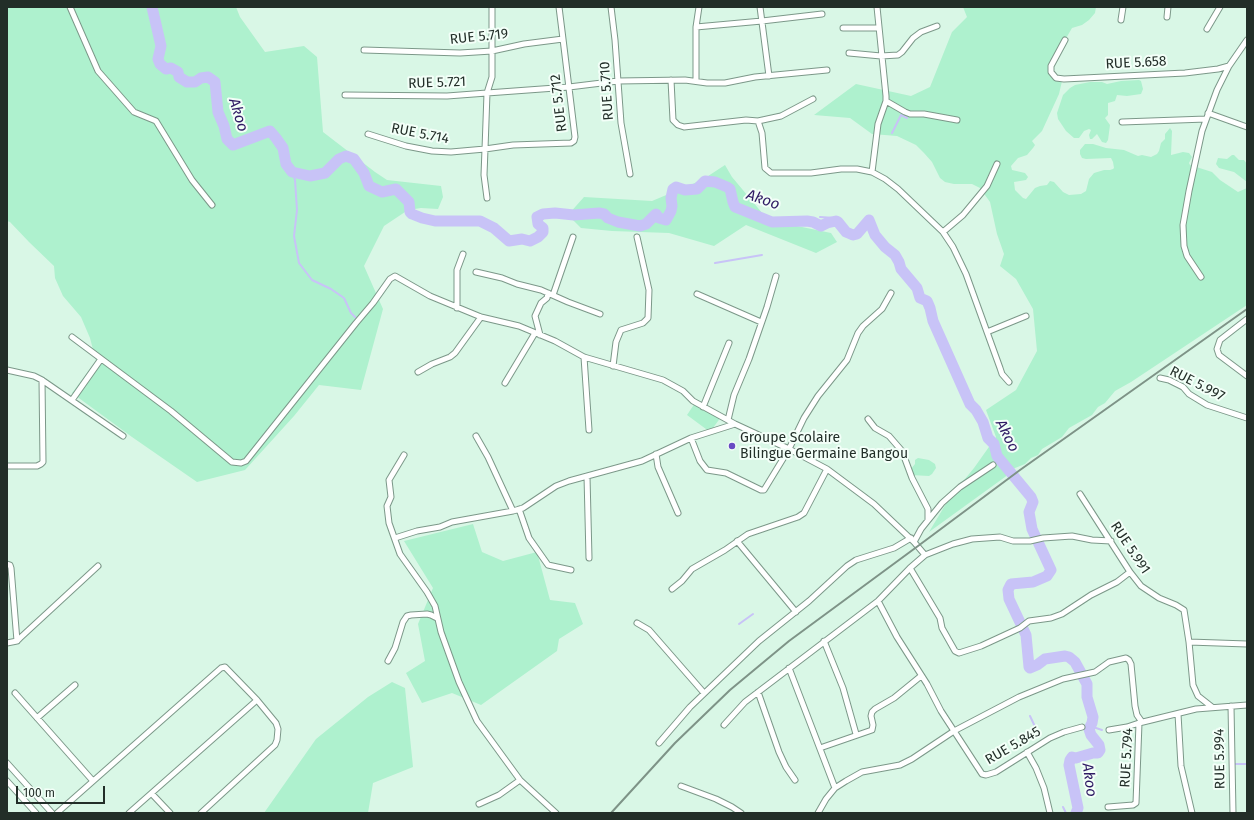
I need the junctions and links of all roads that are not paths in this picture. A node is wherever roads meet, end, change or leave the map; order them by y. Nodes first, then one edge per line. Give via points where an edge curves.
1 (70, 7) edge
2 (492, 7) edge
3 (559, 7) edge
4 (611, 7) edge
5 (699, 7) edge
6 (760, 7) edge
7 (877, 7) edge
8 (1123, 7) edge
9 (1168, 7) edge
10 (1220, 7) edge
11 (822, 14) dead end
12 (1167, 17) dead end
13 (1122, 20) dead end
14 (762, 21) junction
15 (937, 26) dead end
16 (696, 27) junction
17 (843, 28) dead end
18 (879, 28) junction
19 (1207, 29) dead end
20 (563, 39) junction
21 (1065, 40) dead end
22 (1247, 40) edge
23 (364, 50) dead end
24 (492, 51) junction
25 (849, 53) dead end
26 (881, 56) junction
27 (1229, 66) junction
28 (828, 70) dead end
29 (769, 76) junction
30 (671, 80) junction
31 (618, 81) junction
32 (696, 81) junction
33 (569, 87) junction
34 (487, 93) junction
35 (345, 95) dead end
36 (813, 99) dead end
37 (886, 101) junction
38 (1207, 116) junction
39 (958, 120) dead end
40 (758, 121) junction
41 (1122, 122) dead end
42 (1247, 127) edge
43 (368, 134) dead end
44 (527, 144) joint
45 (485, 149) junction
46 (997, 164) dead end
47 (872, 172) junction
48 (630, 174) dead end
49 (487, 198) dead end
50 (212, 205) dead end
51 (943, 232) junction
52 (573, 237) dead end
53 (638, 237) dead end
54 (463, 254) dead end
55 (476, 272) dead end
56 (776, 276) dead end
57 (1201, 277) dead end
58 (551, 294) junction
59 (697, 294) dead end
60 (891, 294) dead end
61 (457, 308) junction
62 (600, 314) dead end
63 (1026, 316) dead end
64 (481, 317) junction
65 (1247, 319) edge
66 (761, 322) junction
67 (987, 332) junction
68 (537, 334) junction
69 (72, 337) dead end
70 (729, 343) dead end
71 (584, 357) junction
72 (101, 359) junction
73 (613, 366) junction
74 (7, 370) edge
75 (418, 372) dead end
76 (1247, 376) edge
77 (1160, 378) dead end
78 (42, 380) junction
79 (1009, 382) dead end
80 (505, 383) dead end
81 (72, 400) junction
82 (703, 407) junction
83 (1247, 418) edge
84 (868, 419) dead end
85 (728, 420) junction
86 (735, 424) junction
87 (589, 430) dead end
88 (123, 436) dead end
89 (476, 436) dead end
90 (691, 438) junction
91 (789, 449) junction
92 (404, 454) dead end
93 (656, 454) junction
94 (993, 465) dead end
95 (7, 466) edge
96 (827, 469) junction
97 (587, 476) junction
98 (1080, 494) dead end
99 (516, 510) junction
100 (678, 513) dead end
101 (928, 520) junction
102 (395, 538) junction
103 (912, 540) junction
104 (737, 541) junction
105 (1111, 541) junction
106 (925, 555) junction
107 (588, 558) dead end
108 (7, 564) edge
109 (98, 566) dead end
110 (910, 568) junction
111 (571, 570) dead end
112 (1130, 572) junction
113 (672, 589) dead end
114 (878, 601) junction
115 (796, 612) junction
116 (437, 618) junction
117 (637, 623) dead end
118 (17, 641) junction
119 (824, 641) junction
120 (1189, 642) junction
121 (7, 643) edge
122 (1247, 644) edge
123 (388, 661) dead end
124 (789, 668) junction
125 (921, 676) junction
126 (75, 684) dead end
127 (758, 692) junction
128 (16, 693) dead end
129 (704, 693) junction
130 (257, 700) junction
131 (1247, 705) edge
132 (1232, 706) junction
133 (1212, 708) junction
134 (1178, 714) junction
135 (37, 718) junction
136 (1140, 723) junction
137 (724, 725) dead end
138 (1082, 727) dead end
139 (1109, 730) dead end
140 (954, 731) junction
141 (856, 734) junction
142 (659, 743) dead end
143 (820, 748) junction
144 (1027, 752) junction
145 (7, 763) edge
146 (520, 780) junction
147 (795, 780) dead end
148 (7, 781) edge
149 (93, 781) junction
150 (681, 786) dead end
151 (835, 788) junction
152 (152, 794) junction
153 (479, 804) dead end
154 (1108, 807) dead end
155 (36, 813) edge
156 (52, 813) edge
157 (57, 813) edge
158 (129, 813) edge
159 (170, 813) edge
160 (201, 813) edge
161 (556, 813) edge
162 (741, 813) edge
163 (818, 813) edge
164 (1050, 813) edge
165 (1192, 813) edge
166 (1233, 813) edge

1 - 50 street via 98,71 134,112 156,121 192,180
2 - 24 street
3 - 20 street
4 - 31 street, RUE 5.710
5 - 16 street
6 - 14 street
7 - 18 street
8 - 13 street
9 - 12 street
10 - 19 street
11 - 14 street
14 - 16 street
14 - 29 street
15 - 26 street via 921,32 898,55
16 - 32 street
17 - 18 street
18 - 26 street
20 - 24 street, RUE 5.719
20 - 33 street, RUE 5.712
21 - 27 street, RUE 5.658 via 1051,66 1051,72 1056,78 1204,72
22 - 27 street
23 - 24 street, RUE 5.719 via 460,53
24 - 34 street via 492,77
25 - 26 street
26 - 37 street
27 - 38 street
28 - 29 street, RUE 5.721
29 - 32 street, RUE 5.721 via 725,83
30 - 31 street, RUE 5.721
30 - 32 street, RUE 5.721
30 - 40 street via 673,120 678,125 684,127
31 - 33 street, RUE 5.721
31 - 48 street, RUE 5.710 via 621,123
33 - 34 street, RUE 5.721
33 - 44 street, RUE 5.712 via 574,141
34 - 35 street, RUE 5.721 via 446,96
34 - 45 street
36 - 40 street via 781,116
37 - 39 street via 910,114
37 - 47 street via 878,124
38 - 41 street
38 - 42 street
38 - 57 street via 1195,160 1183,225 1187,256
40 - 47 street via 762,133 765,168 771,173 811,173 841,169
43 - 45 street, RUE 5.714 via 432,151
44 - 45 street, RUE 5.714
45 - 49 street via 484,175
46 - 51 street via 987,186 963,215
47 - 51 street via 885,178
51 - 67 street via 960,260
52 - 58 street
53 - 73 street via 649,290 648,318 643,323 621,330 616,342
54 - 61 street via 456,270
55 - 58 street
56 - 66 street
58 - 62 street
58 - 68 street via 541,303 534,316
59 - 66 street
60 - 91 street via 882,309 858,333 847,360 818,396
61 - 64 street
61 - 72 street via 395,276 390,279 373,304 242,463 232,462
63 - 67 street
64 - 68 street via 519,326
64 - 75 street via 455,353
65 - 76 street via 1220,340 1217,349 1219,356
66 - 85 street via 734,395
67 - 79 street via 1002,374
68 - 71 street via 555,340
68 - 80 street
69 - 72 street
70 - 82 street
71 - 73 street
71 - 87 street
72 - 81 street
73 - 82 street via 663,380 683,391
74 - 78 street
77 - 83 street, RUE 5.997 via 1183,387 1207,405
78 - 81 street
78 - 95 street via 43,462 37,466
81 - 88 street
82 - 85 street
84 - 101 street via 875,428 889,436 902,452 928,509
85 - 86 street
86 - 90 street
86 - 91 street
89 - 99 street
90 - 91 street via 705,469 726,473 761,490 765,489
90 - 93 street
91 - 96 street
92 - 102 street via 389,480 391,497 387,508
93 - 97 street via 642,461
93 - 100 street via 658,467
94 - 101 street via 960,487
96 - 103 street via 874,504
96 - 104 street via 804,513 748,534
97 - 99 street via 556,486
97 - 107 street
98 - 105 street, RUE 5.991
99 - 102 street via 452,522
99 - 111 street via 529,538 548,564
101 - 103 street
102 - 116 street via 403,559 435,606
103 - 106 street
103 - 115 street via 856,560
104 - 113 street via 692,569 682,582
104 - 115 street
105 - 106 street via 1072,536 1030,541 972,539
105 - 112 street, RUE 5.991
106 - 110 street
108 - 118 street via 11,568
109 - 118 street
110 - 112 street via 958,653 981,646 1032,620 1062,614
110 - 114 street
112 - 120 street, RUE 5.991 via 1151,594 1184,610
114 - 119 street
114 - 125 street
115 - 129 street
116 - 123 street via 427,614 407,616
116 - 146 street via 459,682 477,721
117 - 129 street via 649,630
118 - 121 street
119 - 124 street
119 - 141 street via 843,688
120 - 122 street
120 - 133 street, RUE 5.991 via 1193,685 1198,696
124 - 127 street
124 - 143 street
125 - 140 street
125 - 141 street via 872,712 872,730
126 - 135 street
127 - 137 street
127 - 147 street via 779,752
128 - 135 street
129 - 142 street
130 - 149 street via 227,667 223,667
130 - 152 street
130 - 160 street via 276,723 278,734 275,745
131 - 132 street, RUE 5.794
132 - 133 street, RUE 5.794
132 - 166 street, RUE 5.994
133 - 134 street, RUE 5.794
134 - 136 street, RUE 5.794
134 - 165 street via 1181,766
135 - 149 street
136 - 139 street
136 - 140 street via 1131,664 1126,658 1109,662 1095,672 1063,679 1019,697
136 - 154 street, RUE 5.794 via 1136,803
138 - 144 street, RUE 5.845 via 1050,738
140 - 144 street, RUE 5.845 via 982,774 996,772
140 - 151 street via 900,765 862,772
141 - 143 street
143 - 151 street
144 - 164 street via 1044,788
145 - 156 street
146 - 153 street via 499,795
146 - 161 street
148 - 155 street
149 - 157 street
150 - 162 street via 716,799
151 - 163 street
152 - 158 street
152 - 159 street

